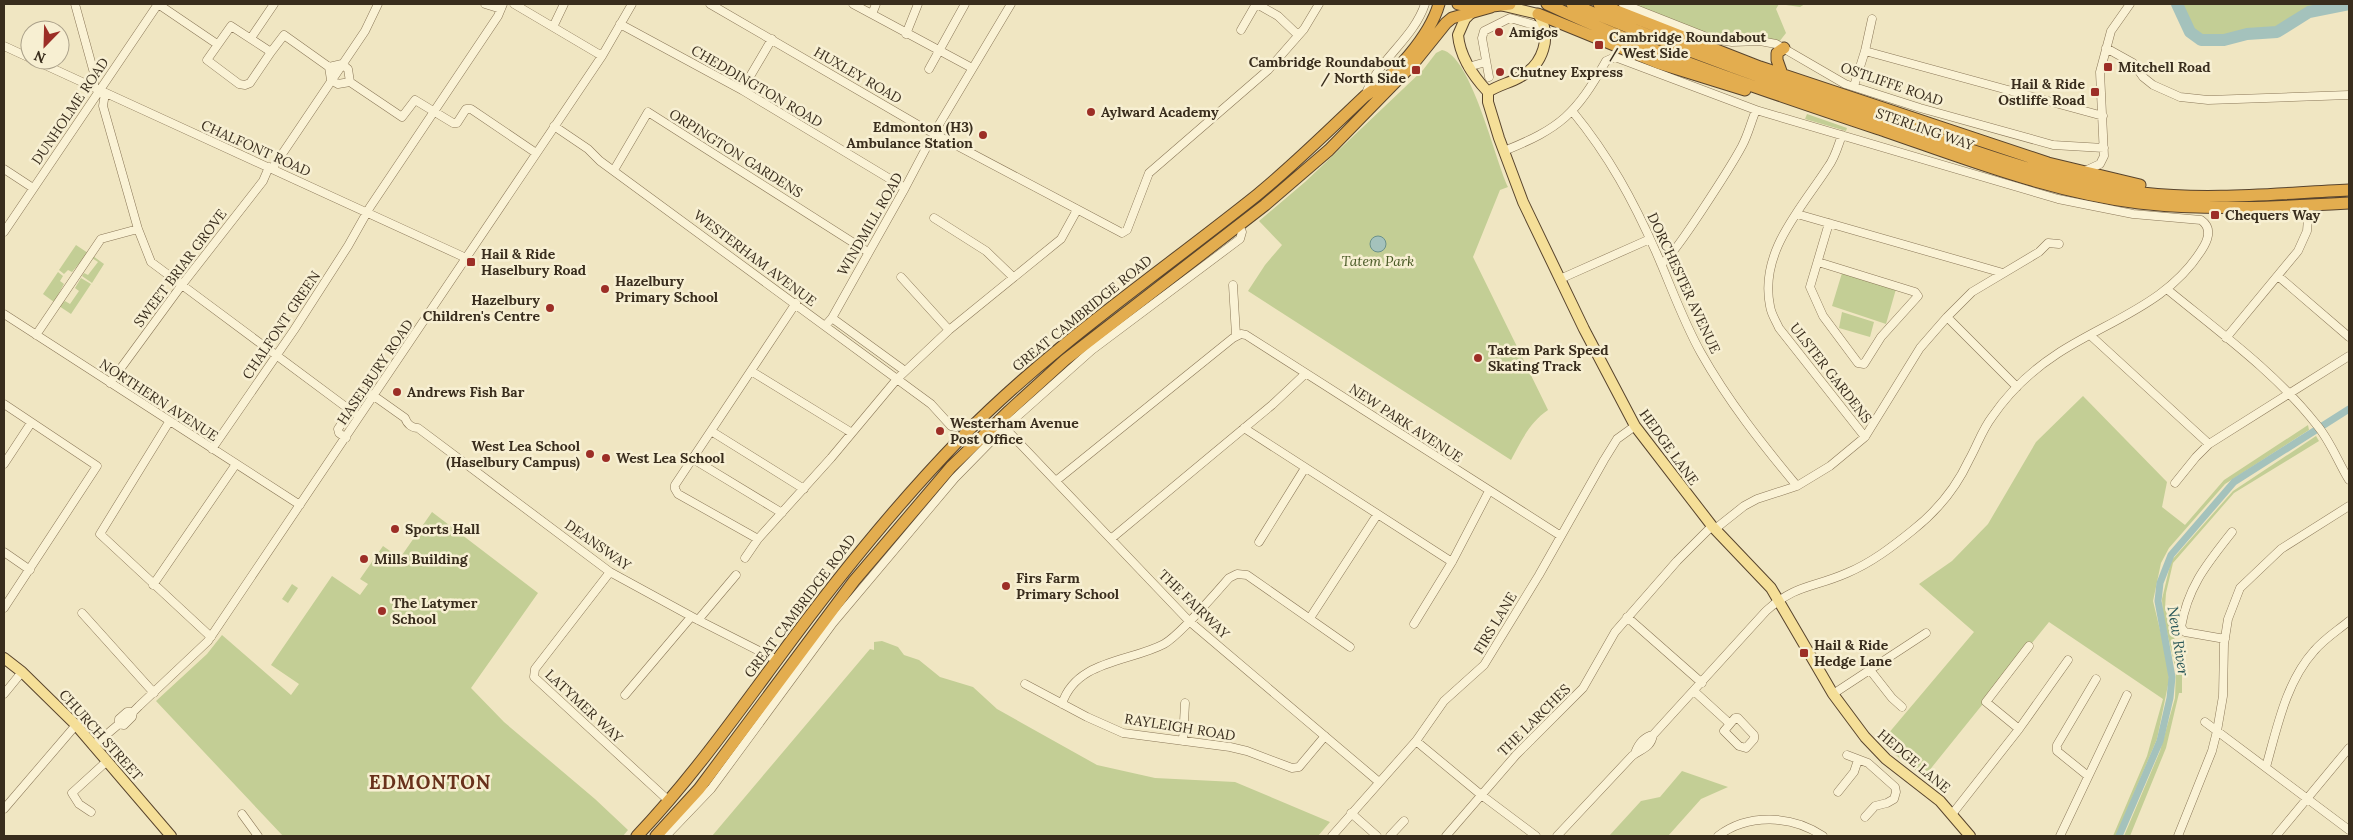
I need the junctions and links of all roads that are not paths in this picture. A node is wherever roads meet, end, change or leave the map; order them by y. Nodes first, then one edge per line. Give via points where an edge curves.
1 (75, 4) edge
2 (158, 4) edge
3 (274, 4) edge
4 (378, 4) edge
5 (485, 4) edge
6 (514, 4) edge
7 (564, 4) edge
8 (632, 4) edge
9 (710, 4) edge
10 (853, 4) edge
11 (876, 4) edge
12 (918, 4) edge
13 (966, 4) edge
14 (1011, 4) edge
15 (1256, 4) edge
16 (1319, 4) edge
17 (1425, 4) edge
18 (1440, 4) edge
19 (1458, 4) edge
20 (1547, 4) edge
21 (1572, 4) edge
22 (1599, 4) edge
23 (1623, 4) edge
24 (2130, 4) edge
25 (1507, 5) edge
26 (502, 6) edge
27 (1491, 7) junction
28 (1472, 12) junction
29 (872, 14) junction
30 (1538, 14) junction
31 (1872, 19) dead end
32 (620, 24) junction
33 (553, 27) junction
34 (1545, 28) junction
35 (1241, 30) dead end
36 (906, 34) junction
37 (1298, 35) junction
38 (251, 38) junction
39 (772, 39) junction
40 (217, 44) junction
41 (4, 46) edge
42 (1784, 48) junction
43 (2106, 48) junction
44 (939, 50) junction
45 (1865, 51) junction
46 (271, 52) junction
47 (20, 53) edge
48 (602, 56) junction
49 (1486, 61) junction
50 (343, 65) junction
51 (1468, 66) junction
52 (329, 67) junction
53 (972, 68) junction
54 (929, 69) dead end
55 (56, 70) edge
56 (1782, 74) junction
57 (1489, 77) dead end
58 (332, 81) junction
59 (350, 82) junction
60 (1854, 86) junction
61 (99, 90) junction
62 (742, 90) junction
63 (1488, 92) junction
64 (2349, 95) edge
65 (1365, 96) junction
66 (1781, 97) junction
67 (1756, 110) junction
68 (434, 111) junction
69 (1573, 112) junction
70 (2103, 116) junction
71 (554, 126) junction
72 (934, 133) junction
73 (1842, 135) junction
74 (1504, 151) junction
75 (2104, 152) junction
76 (536, 153) junction
77 (271, 168) junction
78 (4, 169) edge
79 (614, 170) junction
80 (2075, 170) junction
81 (33, 188) junction
82 (906, 188) junction
83 (2349, 190) edge
84 (2216, 197) junction
85 (2349, 203) edge
86 (2309, 205) junction
87 (1077, 210) junction
88 (367, 213) junction
89 (1797, 214) junction
90 (934, 218) dead end
91 (1829, 223) junction
92 (1239, 225) junction
93 (138, 229) junction
94 (4, 232) edge
95 (1650, 239) junction
96 (2059, 244) dead end
97 (868, 252) junction
98 (466, 258) junction
99 (1818, 262) junction
100 (1661, 264) junction
101 (2003, 273) junction
102 (2278, 276) junction
103 (901, 277) dead end
104 (1012, 277) junction
105 (1560, 279) junction
106 (1233, 285) dead end
107 (181, 286) junction
108 (2168, 290) junction
109 (796, 303) junction
110 (4, 314) edge
111 (1947, 317) junction
112 (832, 318) junction
113 (825, 326) junction
114 (950, 330) junction
115 (36, 335) junction
116 (1236, 335) junction
117 (2090, 335) junction
118 (2349, 337) edge
119 (2226, 338) junction
120 (867, 344) junction
121 (860, 352) junction
122 (276, 356) junction
123 (2349, 356) edge
124 (751, 371) junction
125 (905, 371) junction
126 (1305, 374) junction
127 (897, 379) junction
128 (110, 383) junction
129 (2017, 387) junction
130 (2289, 394) junction
131 (374, 396) junction
132 (4, 404) edge
133 (350, 411) junction
134 (360, 417) junction
135 (170, 422) junction
136 (31, 424) junction
137 (1635, 426) junction
138 (1005, 428) junction
139 (1244, 428) junction
140 (711, 431) junction
141 (960, 432) junction
142 (852, 434) junction
143 (1866, 437) junction
144 (346, 438) junction
145 (2209, 444) junction
146 (212, 449) junction
147 (693, 458) junction
148 (4, 464) edge
149 (236, 464) junction
150 (1305, 468) junction
151 (1057, 480) junction
152 (2349, 480) edge
153 (2175, 483) dead end
154 (1797, 486) junction
155 (804, 489) junction
156 (1489, 491) junction
157 (300, 505) junction
158 (2349, 506) edge
159 (782, 513) junction
160 (1377, 515) junction
161 (1713, 527) junction
162 (2232, 532) dead end
163 (1561, 536) junction
164 (1112, 538) junction
165 (758, 539) junction
166 (1259, 542) dead end
167 (4, 552) edge
168 (745, 558) dead end
169 (1452, 562) junction
170 (30, 570) junction
171 (610, 572) junction
172 (736, 575) dead end
173 (153, 585) junction
174 (1779, 599) junction
175 (4, 608) edge
176 (82, 613) dead end
177 (833, 616) junction
178 (1627, 617) junction
179 (694, 618) junction
180 (1310, 618) junction
181 (1189, 621) junction
182 (2349, 622) edge
183 (1414, 624) dead end
184 (1926, 633) dead end
185 (211, 637) junction
186 (2224, 640) junction
187 (2030, 646) dead end
188 (1350, 647) dead end
189 (4, 658) edge
190 (777, 660) junction
191 (2068, 660) dead end
192 (1870, 670) junction
193 (22, 672) junction
194 (2096, 679) dead end
195 (1702, 683) junction
196 (1025, 684) dead end
197 (1694, 691) junction
198 (154, 693) junction
199 (4, 694) edge
200 (1832, 694) junction
201 (625, 695) dead end
202 (2127, 695) dead end
203 (1186, 702) dead end
204 (1062, 704) junction
205 (1902, 707) dead end
206 (2205, 722) dead end
207 (1729, 723) dead end
208 (76, 725) junction
209 (2019, 729) junction
210 (2217, 731) junction
211 (1325, 736) junction
212 (1183, 741) junction
213 (1416, 741) junction
214 (93, 746) junction
215 (2349, 748) edge
216 (1847, 755) dead end
217 (1886, 759) junction
218 (1858, 760) junction
219 (106, 762) junction
220 (2266, 767) junction
221 (1877, 770) junction
222 (2088, 776) junction
223 (1379, 782) junction
224 (1838, 792) dead end
225 (1480, 794) junction
226 (2307, 798) junction
227 (669, 801) junction
228 (4, 809) edge
229 (91, 812) dead end
230 (1952, 813) junction
231 (242, 814) dead end
232 (1351, 814) junction
233 (1865, 817) dead end
234 (1404, 821) dead end
235 (2349, 830) edge
236 (172, 836) edge
237 (258, 836) edge
238 (637, 836) edge
239 (656, 836) edge
240 (666, 836) edge
241 (1332, 836) edge
242 (1377, 836) edge
243 (1390, 836) edge
244 (1446, 836) edge
245 (1536, 836) edge
246 (1557, 836) edge
247 (1718, 836) edge
248 (1823, 836) edge
249 (1970, 836) edge
250 (2060, 836) edge
251 (2178, 836) edge
252 (2276, 836) edge

1 - 61 street
2 - 40 street
2 - 61 street, DUNHOLME ROAD
3 - 38 street
4 - 50 street, SWEET BRIAR GROVE
5 - 26 street
6 - 33 street
7 - 33 street
8 - 32 street, HASELBURY ROAD
9 - 39 street, HUXLEY ROAD
10 - 29 street
11 - 29 street
12 - 36 street
13 - 44 street
14 - 53 street, WINDMILL ROAD
15 - 35 street
15 - 37 street via 1278,16
16 - 37 street
17 - 65 street via 1415,27 1374,77
18 - 65 highway, GREAT CAMBRIDGE ROAD via 1430,27 1407,56 1383,83
19 - 27 highway
20 - 66 highway, STERLING WAY
21 - 84 highway, STERLING WAY via 1762,78 2037,171 2118,189
22 - 56 highway
23 - 42 street, OSTLIFFE ROAD via 1709,38 1768,42
24 - 43 street via 2111,31
25 - 27 highway
25 - 30 main road
26 - 68 street, CHALFONT GREEN
27 - 28 highway
28 - 51 main road, HEDGE LANE via 1458,35
28 - 92 highway, GREAT CAMBRIDGE ROAD via 1452,18 1441,27 1413,64 1329,150
29 - 36 street
30 - 34 main road
30 - 66 highway via 1680,71 1746,91
31 - 45 street
32 - 48 street, HASELBURY ROAD
32 - 62 street, CHEDDINGTON ROAD
33 - 48 street
34 - 49 street via 1508,19 1484,31
34 - 63 main road via 1545,46 1537,63 1523,76
36 - 44 street
37 - 87 street, HUXLEY ROAD via 1244,93 1149,173 1126,230 1119,232
38 - 40 street via 231,26
38 - 46 street
39 - 62 street
39 - 72 street, HUXLEY ROAD
40 - 46 street via 207,58 208,62 242,86 250,83
41 - 47 street
42 - 56 highway via 1777,53
42 - 60 street, OSTLIFFE ROAD via 1835,79
43 - 64 street via 2133,63 2143,78 2153,85 2180,97 2208,100
43 - 70 street via 2100,72
44 - 53 street
44 - 54 street
45 - 60 street
45 - 70 street
46 - 52 street via 282,36 286,36
48 - 71 street, HASELBURY ROAD
49 - 51 street
49 - 57 street
50 - 52 street
50 - 58 street, SWEET BRIAR GROVE
50 - 59 street via 348,69
51 - 63 main road, HEDGE LANE
52 - 58 street
53 - 72 street, WINDMILL ROAD
55 - 61 street, CHALFONT ROAD
56 - 80 highway
58 - 59 street via 338,84
58 - 77 street, SWEET BRIAR GROVE
59 - 68 street via 402,117 415,100
60 - 75 street, OSTLIFFE ROAD via 2053,145
61 - 77 street, CHALFONT ROAD
61 - 81 street, DUNHOLME ROAD
61 - 93 street
62 - 82 street, CHEDDINGTON ROAD
63 - 74 main road, HEDGE LANE via 1488,102
65 - 141 highway, GREAT CAMBRIDGE ROAD via 1290,168 1063,344
66 - 86 highway, STERLING WAY via 2011,174 2083,193 2141,203 2210,208
67 - 69 street via 1610,58
67 - 73 street
67 - 100 street via 1742,146 1682,239
68 - 76 street via 457,123 466,109 470,109
68 - 88 street, CHALFONT GREEN
69 - 74 street via 1543,134
69 - 95 street, DORCHESTER AVENUE via 1606,154
70 - 75 street
71 - 76 street, HASELBURY ROAD
71 - 79 street, WESTERHAM AVENUE
72 - 82 street, WINDMILL ROAD
72 - 87 street, HUXLEY ROAD
73 - 89 street, ULSTER GARDENS via 1830,166
73 - 108 street via 2064,200 2133,214 2195,218 2206,223 2208,238
74 - 105 main road, HEDGE LANE via 1523,202
75 - 80 street via 2095,168
76 - 98 street, HASELBURY ROAD
77 - 88 street, CHALFONT ROAD
77 - 107 street, SWEET BRIAR GROVE
78 - 81 street
79 - 97 street, ORPINGTON GARDENS via 648,112
79 - 109 street, WESTERHAM AVENUE
80 - 84 highway via 2134,184
81 - 94 street, DUNHOLME ROAD
82 - 97 street, WINDMILL ROAD
83 - 84 highway
85 - 86 highway, STERLING WAY
86 - 102 street via 2310,216 2302,244
87 - 104 street via 1061,239
88 - 98 street, CHALFONT ROAD
88 - 122 street, CHALFONT GREEN
89 - 91 street
89 - 143 street, ULSTER GARDENS via 1781,238 1773,261 1768,285 1770,308 1779,328
90 - 104 street via 986,251
91 - 99 street
91 - 101 street
92 - 138 street via 1240,239 1114,333
92 - 177 highway, GREAT CAMBRIDGE ROAD via 1094,337 1009,411 916,506
93 - 107 street via 151,262
93 - 115 street via 101,239
95 - 100 street, DORCHESTER AVENUE
95 - 105 street
96 - 101 street, THE LARCHES via 2048,242 2039,252
97 - 112 street, WINDMILL ROAD
98 - 131 street, HASELBURY ROAD
99 - 99 street via 1810,288 1823,316 1858,363 1864,364 1881,337 1918,296 1915,292
100 - 154 street, DORCHESTER AVENUE via 1702,353 1765,448
101 - 111 street, THE LARCHES via 1972,292
102 - 118 street
102 - 119 street
103 - 114 street
104 - 114 street
105 - 137 main road, HEDGE LANE
106 - 116 street
107 - 122 street
107 - 128 street, SWEET BRIAR GROVE
108 - 117 street
108 - 119 street
109 - 113 street, WESTERHAM AVENUE
109 - 124 street
110 - 115 street, NORTHERN AVENUE
111 - 129 street
111 - 143 street, THE LARCHES via 1920,348
112 - 113 street, WINDMILL ROAD
112 - 120 street
113 - 121 street, WESTERHAM AVENUE
114 - 125 street
115 - 128 street, NORTHERN AVENUE
116 - 126 street, NEW PARK AVENUE via 1246,335
116 - 151 street
117 - 129 street via 2040,365
117 - 145 street
119 - 130 street
120 - 121 street
120 - 125 street
121 - 127 street, WESTERHAM AVENUE
122 - 133 street
122 - 146 street, CHALFONT GREEN
123 - 130 street
124 - 140 street
124 - 142 street
125 - 127 street
126 - 139 street
126 - 156 street, NEW PARK AVENUE
127 - 141 street, WESTERHAM AVENUE via 948,416
127 - 142 street
128 - 135 street, NORTHERN AVENUE
129 - 174 street via 1991,418 1956,484 1937,509 1914,530 1867,564 1801,587
130 - 145 street
130 - 152 street via 2324,434
131 - 133 street via 364,391
131 - 134 street, HASELBURY ROAD
131 - 171 street, DEANSWAY via 405,418 410,418 418,428
132 - 136 street
133 - 134 street
133 - 144 street via 338,430
134 - 144 street, HASELBURY ROAD
135 - 146 street, NORTHERN AVENUE
135 - 173 street via 100,534
136 - 148 street
136 - 170 street via 97,466
137 - 161 main road, HEDGE LANE
137 - 163 street, FIRS LANE via 1618,440 1604,460
138 - 151 street, THE FAIRWAY
138 - 177 street via 926,510
139 - 150 street
139 - 164 street
140 - 147 street
140 - 155 street
141 - 190 highway, GREAT CAMBRIDGE ROAD via 868,542
142 - 155 street
143 - 154 street, THE LARCHES via 1830,466
144 - 157 street, HASELBURY ROAD
145 - 153 street
146 - 149 street, NORTHERN AVENUE
147 - 159 street
147 - 165 street via 675,485 678,494
149 - 157 street, NORTHERN AVENUE
149 - 173 street
150 - 160 street
150 - 166 street
151 - 164 street, THE FAIRWAY
154 - 161 street, THE LARCHES via 1757,499
155 - 159 street
156 - 163 street, NEW PARK AVENUE
156 - 169 street
157 - 185 street, HASELBURY ROAD
158 - 186 street via 2281,549 2240,588
159 - 165 street
160 - 169 street
160 - 180 street
161 - 174 main road, HEDGE LANE via 1754,567
161 - 178 street, THE LARCHES via 1677,560
162 - 186 street via 2197,578 2184,609 2181,627 2185,632
163 - 213 street, FIRS LANE via 1484,665 1444,701
164 - 181 street, THE FAIRWAY
165 - 168 street
167 - 170 street
169 - 183 street
170 - 175 street
171 - 179 street, DEANSWAY
171 - 227 street, LATYMER WAY via 535,669 534,677
172 - 179 street
173 - 185 street
174 - 195 street
174 - 200 main road, HEDGE LANE
176 - 198 street
177 - 239 highway, GREAT CAMBRIDGE ROAD via 699,789
177 - 240 street via 711,789
178 - 195 street
178 - 225 street, THE LARCHES via 1583,688
179 - 190 street, DEANSWAY
179 - 201 street
180 - 181 street via 1242,574 1228,578
180 - 188 street
181 - 204 street via 1165,643 1091,670 1071,687
181 - 211 street, THE FAIRWAY
182 - 220 street via 2314,650 2302,667 2284,708
184 - 192 street
185 - 198 street, HASELBURY ROAD
186 - 210 street
187 - 209 street via 1986,702
189 - 193 main road, CHURCH STREET
190 - 227 highway, GREAT CAMBRIDGE ROAD via 711,751
191 - 209 street
192 - 200 street
192 - 205 street
193 - 199 street
193 - 208 main road, CHURCH STREET
194 - 222 street via 2057,751
195 - 197 street
196 - 204 street, RAYLEIGH ROAD
197 - 207 street
197 - 246 street via 1653,735 1638,746
198 - 214 street, HASELBURY ROAD via 133,712 127,712 119,719 119,724
200 - 217 main road, HEDGE LANE
202 - 222 street
203 - 212 street
204 - 212 street, RAYLEIGH ROAD via 1123,733
206 - 210 street
208 - 214 main road, CHURCH STREET
208 - 228 street
209 - 230 street
210 - 220 street
210 - 251 street
211 - 212 street, RAYLEIGH ROAD via 1299,767 1292,768 1247,751
211 - 223 street, THE FAIRWAY
213 - 223 street, FIRS LANE
213 - 225 street
214 - 219 main road, CHURCH STREET
215 - 226 street
216 - 218 street
217 - 221 street
217 - 230 main road, HEDGE LANE
218 - 221 street
218 - 224 street via 1854,772
219 - 229 street via 72,793 79,804
219 - 236 main road, CHURCH STREET
220 - 226 street
221 - 233 street via 1896,792 1894,799 1875,806
222 - 250 street
223 - 232 street, FIRS LANE
225 - 244 street, THE LARCHES
225 - 245 street
226 - 235 street
226 - 252 street
227 - 238 highway, GREAT CAMBRIDGE ROAD
230 - 249 main road, HEDGE LANE
231 - 237 street
232 - 241 street, FIRS LANE
232 - 242 street
234 - 243 street
247 - 248 street via 1745,822 1777,820 1796,822

